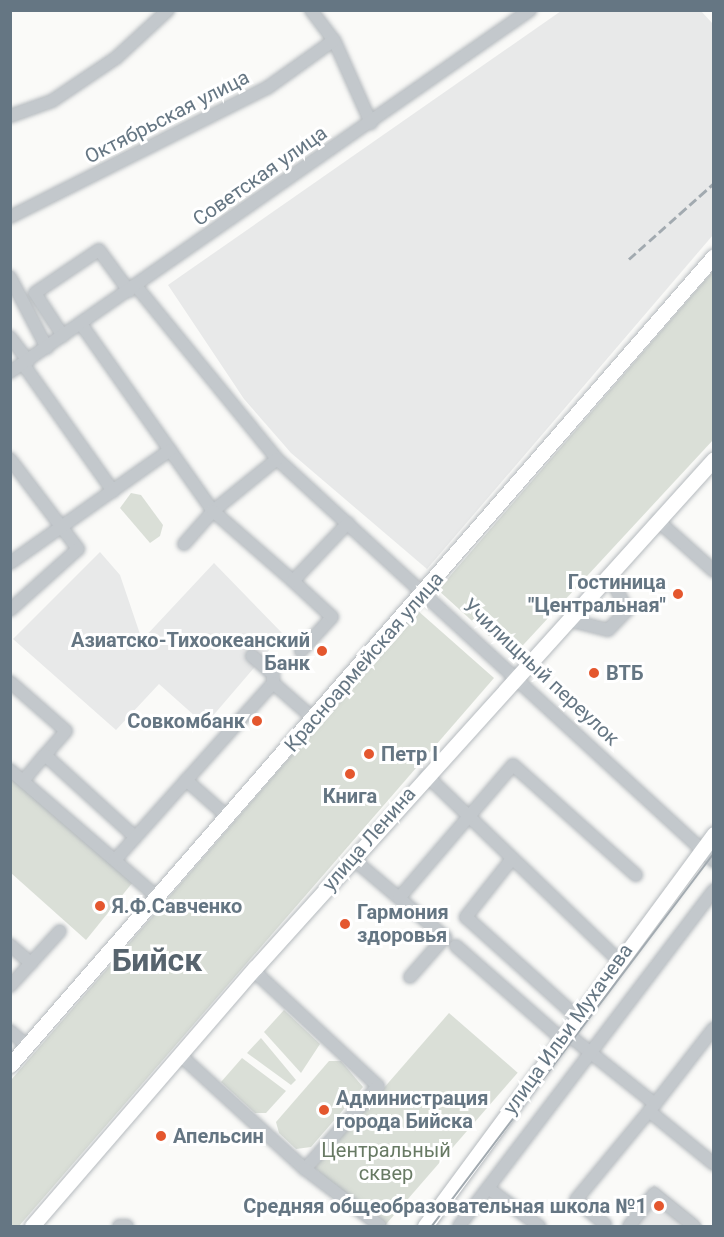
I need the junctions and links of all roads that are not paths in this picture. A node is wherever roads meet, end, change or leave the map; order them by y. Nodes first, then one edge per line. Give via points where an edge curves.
1 (168, 10) edge
2 (310, 10) edge
3 (530, 10) edge
4 (334, 40) junction
5 (10, 116) edge
6 (371, 123) junction
7 (10, 217) edge
8 (714, 256) edge
9 (10, 277) edge
10 (133, 289) junction
11 (81, 324) junction
12 (63, 336) junction
13 (10, 337) edge
14 (47, 348) junction
15 (25, 362) junction
16 (10, 372) edge
17 (170, 450) junction
18 (10, 459) edge
19 (277, 459) junction
20 (714, 459) edge
21 (113, 491) junction
22 (213, 511) junction
23 (657, 520) junction
24 (348, 523) junction
25 (61, 528) junction
26 (184, 544) dead end
27 (10, 563) edge
28 (714, 570) edge
29 (609, 575) junction
30 (293, 581) junction
31 (425, 591) junction
32 (10, 610) edge
33 (568, 620) junction
34 (302, 651) dead end
35 (252, 656) dead end
36 (516, 674) junction
37 (10, 682) edge
38 (273, 683) junction
39 (314, 719) junction
40 (45, 755) junction
41 (10, 770) edge
42 (426, 775) junction
43 (186, 780) junction
44 (23, 781) junction
45 (471, 813) junction
46 (229, 818) junction
47 (714, 834) edge
48 (135, 837) junction
49 (699, 850) junction
50 (353, 859) junction
51 (115, 860) junction
52 (511, 860) junction
53 (714, 861) edge
54 (636, 875) dead end
55 (714, 890) edge
56 (157, 897) junction
57 (399, 898) junction
58 (60, 931) dead end
59 (10, 945) edge
60 (456, 946) dead end
61 (618, 960) junction
62 (31, 963) junction
63 (253, 970) junction
64 (410, 977) dead end
65 (10, 986) edge
66 (577, 1017) junction
67 (714, 1028) edge
68 (10, 1031) edge
69 (564, 1036) junction
70 (27, 1046) junction
71 (592, 1053) junction
72 (180, 1055) junction
73 (10, 1065) edge
74 (652, 1107) junction
75 (714, 1164) edge
76 (305, 1168) junction
77 (489, 1188) junction
78 (605, 1224) dead end
79 (32, 1227) edge
80 (119, 1227) edge
81 (127, 1227) edge
82 (380, 1227) edge
83 (424, 1227) edge
84 (459, 1227) edge
85 (539, 1227) edge
86 (629, 1227) edge
87 (694, 1227) edge

1 - 5 street via 116,58 52,101
2 - 4 street
3 - 6 street, Советская улица
4 - 6 street
4 - 7 street, Октябрьская улица via 267,88
6 - 10 street, Советская улица
8 - 31 main road, Красноармейская улица
9 - 14 street
10 - 11 street, Советская улица
10 - 12 street, Училищный переулок via 99,250 35,293
10 - 19 street, Училищный переулок
11 - 12 street, Советская улица
11 - 17 street
12 - 14 street, Советская улица
13 - 15 street
14 - 15 street, Советская улица
15 - 16 street, Советская улица
15 - 21 street
17 - 21 street
17 - 22 street
18 - 25 street
19 - 22 street
19 - 24 street, Училищный переулок
20 - 23 main road, улица Ленина
21 - 25 street
22 - 26 street
22 - 30 street
23 - 28 street
23 - 29 main road, улица Ленина
24 - 30 street
24 - 31 street, Училищный переулок
25 - 27 street
25 - 32 street via 78,549
29 - 33 main road, улица Ленина
29 - 33 street via 627,610 608,630
30 - 34 street via 332,617
31 - 36 street, Училищный переулок
31 - 39 main road, Красноармейская улица
33 - 36 main road, улица Ленина
35 - 38 street via 273,674
36 - 42 main road, улица Ленина
36 - 49 street, Училищный переулок
37 - 40 street via 66,731
38 - 39 street
38 - 43 street
39 - 46 main road, Красноармейская улица
40 - 44 street
40 - 48 street
41 - 44 street
42 - 45 street
42 - 50 main road, улица Ленина
43 - 46 street
43 - 48 street
44 - 51 street
45 - 52 street
45 - 54 street via 513,765
45 - 57 street
46 - 56 main road, Красноармейская улица
47 - 49 main road, улица Ильи Мухачева
48 - 51 street
49 - 53 street, Училищный переулок
49 - 61 main road, улица Ильи Мухачева
50 - 57 street
50 - 63 main road, улица Ленина
51 - 56 street
52 - 61 street
52 - 66 street via 466,916
55 - 71 street
56 - 70 main road, Красноармейская улица
57 - 64 street via 445,937
58 - 62 street
59 - 62 street
60 - 69 street
61 - 66 main road, улица Ильи Мухачева
62 - 65 street
63 - 72 main road, улица Ленина
63 - 76 street via 378,1086
66 - 69 main road, улица Ильи Мухачева
67 - 74 street
68 - 70 street
69 - 71 street
69 - 83 main road, улица Ильи Мухачева
70 - 73 main road, Красноармейская улица
71 - 74 street
71 - 77 street
72 - 76 street
72 - 79 main road, улица Ленина
74 - 75 street
74 - 78 street via 576,1200
76 - 82 street
77 - 84 street
77 - 85 street
80 - 81 street
86 - 87 street via 654,1194

